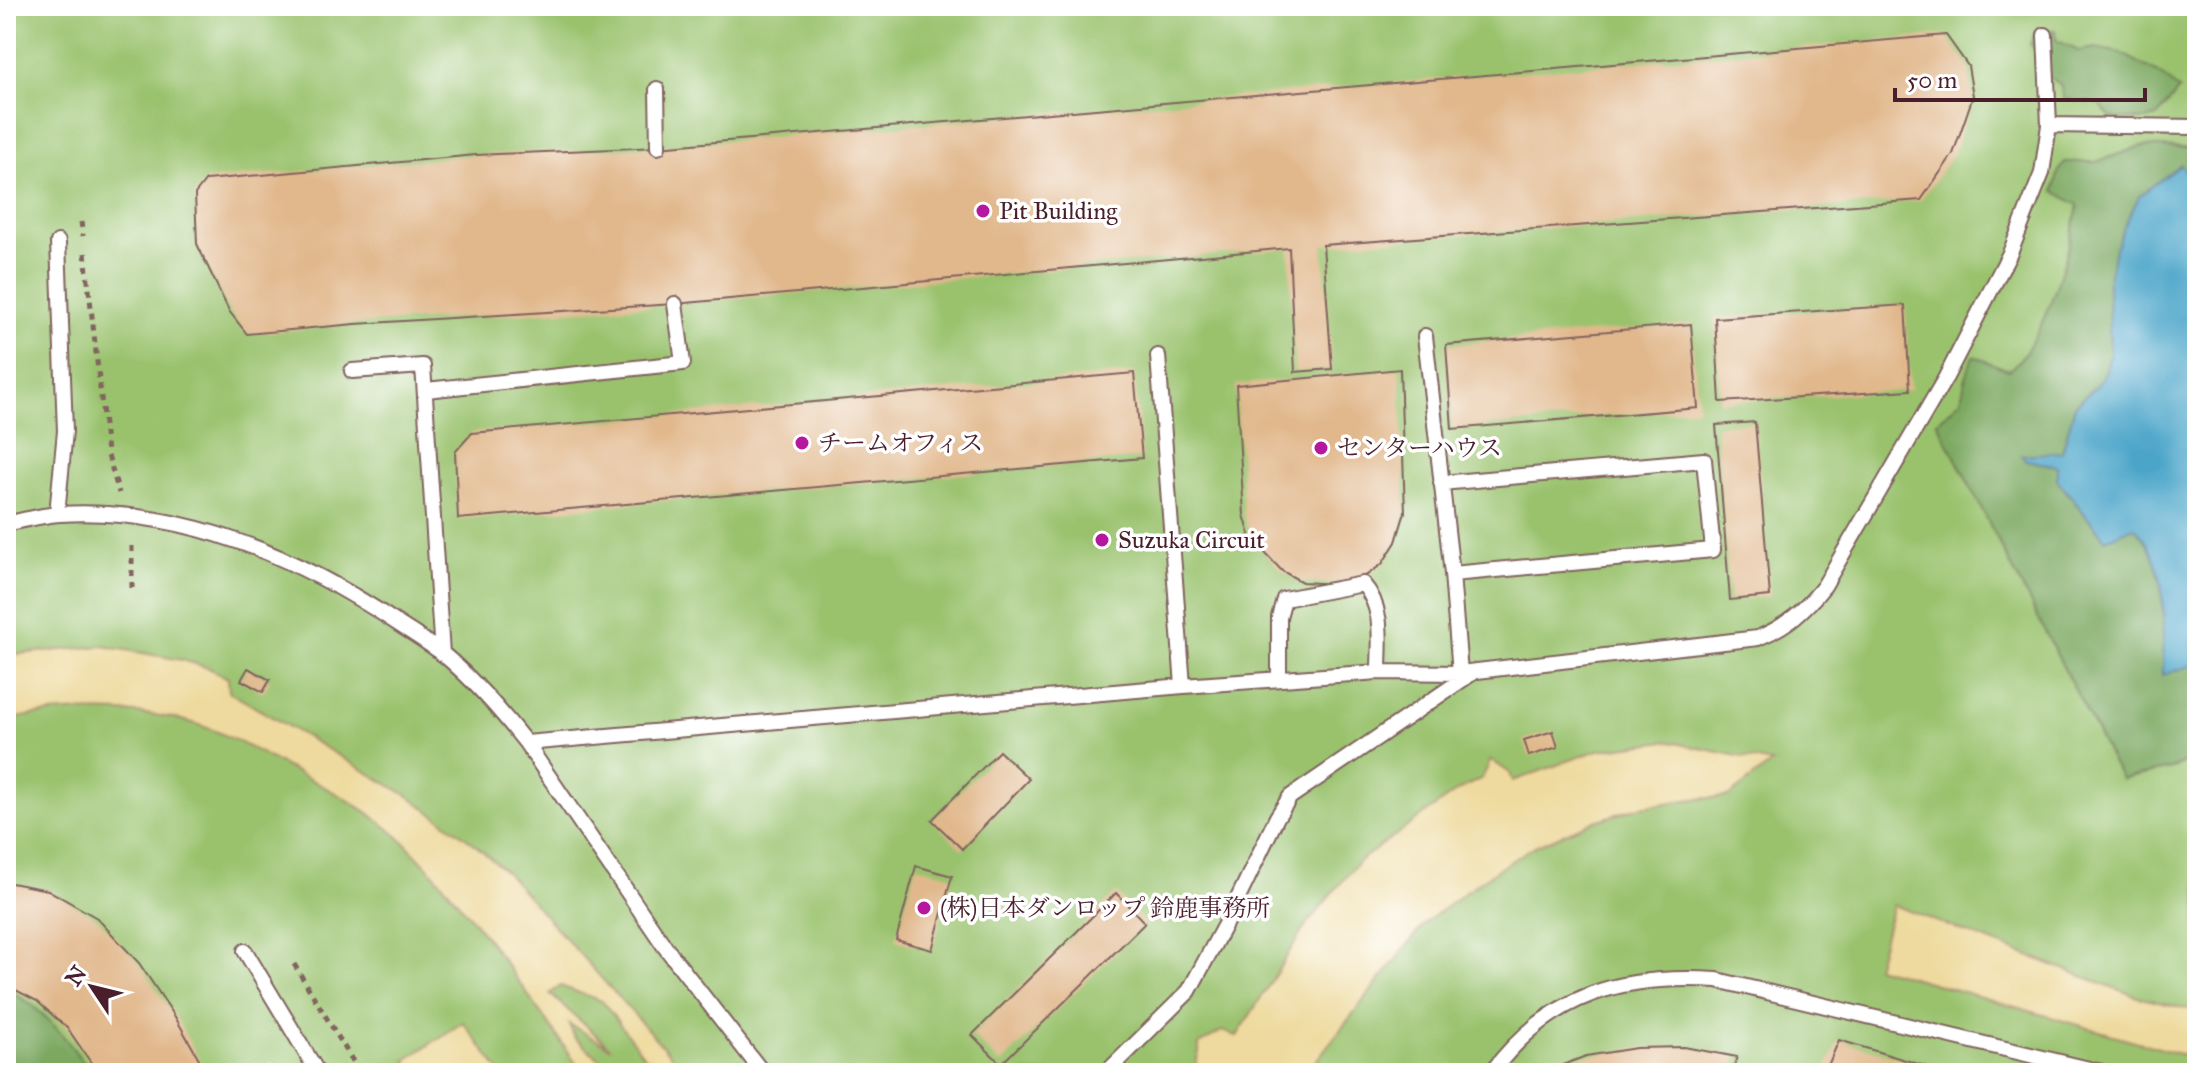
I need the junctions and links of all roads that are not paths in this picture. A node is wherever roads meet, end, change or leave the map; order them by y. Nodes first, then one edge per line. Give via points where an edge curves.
1 (2045, 35) dead end
2 (657, 89) dead end
3 (2049, 125) junction
4 (2197, 127) edge
5 (658, 147) dead end
6 (58, 242) dead end
7 (675, 304) dead end
8 (1425, 336) dead end
9 (1158, 356) dead end
10 (352, 371) dead end
11 (426, 390) junction
12 (1441, 483) junction
13 (57, 514) junction
14 (6, 524) edge
15 (1452, 574) junction
16 (442, 654) junction
17 (1379, 672) junction
18 (1467, 672) junction
19 (1279, 679) junction
20 (1183, 686) junction
21 (526, 743) junction
22 (245, 951) dead end
23 (318, 1073) edge
24 (763, 1073) edge
25 (1106, 1073) edge
26 (1491, 1073) edge
27 (2106, 1073) edge

1 - 3 lane
2 - 5 lane
3 - 4 lane
3 - 18 lane via 2042,173 2010,253 1946,377 1811,603 1758,638
6 - 13 lane via 65,431
7 - 11 lane via 683,363
8 - 12 lane
9 - 20 lane
10 - 11 lane via 423,366
11 - 16 lane
12 - 15 lane
12 - 15 lane via 1704,460 1713,550
13 - 14 lane
13 - 16 lane via 146,518 237,540 360,598
15 - 18 lane
16 - 21 lane
17 - 18 lane
17 - 19 lane
17 - 19 lane via 1379,613 1363,584 1284,599
18 - 25 lane via 1290,797 1189,991
19 - 20 lane
20 - 21 lane
21 - 24 lane via 665,947
22 - 23 lane
26 - 27 lane via 1553,1013 1622,984 1670,977 1717,980

